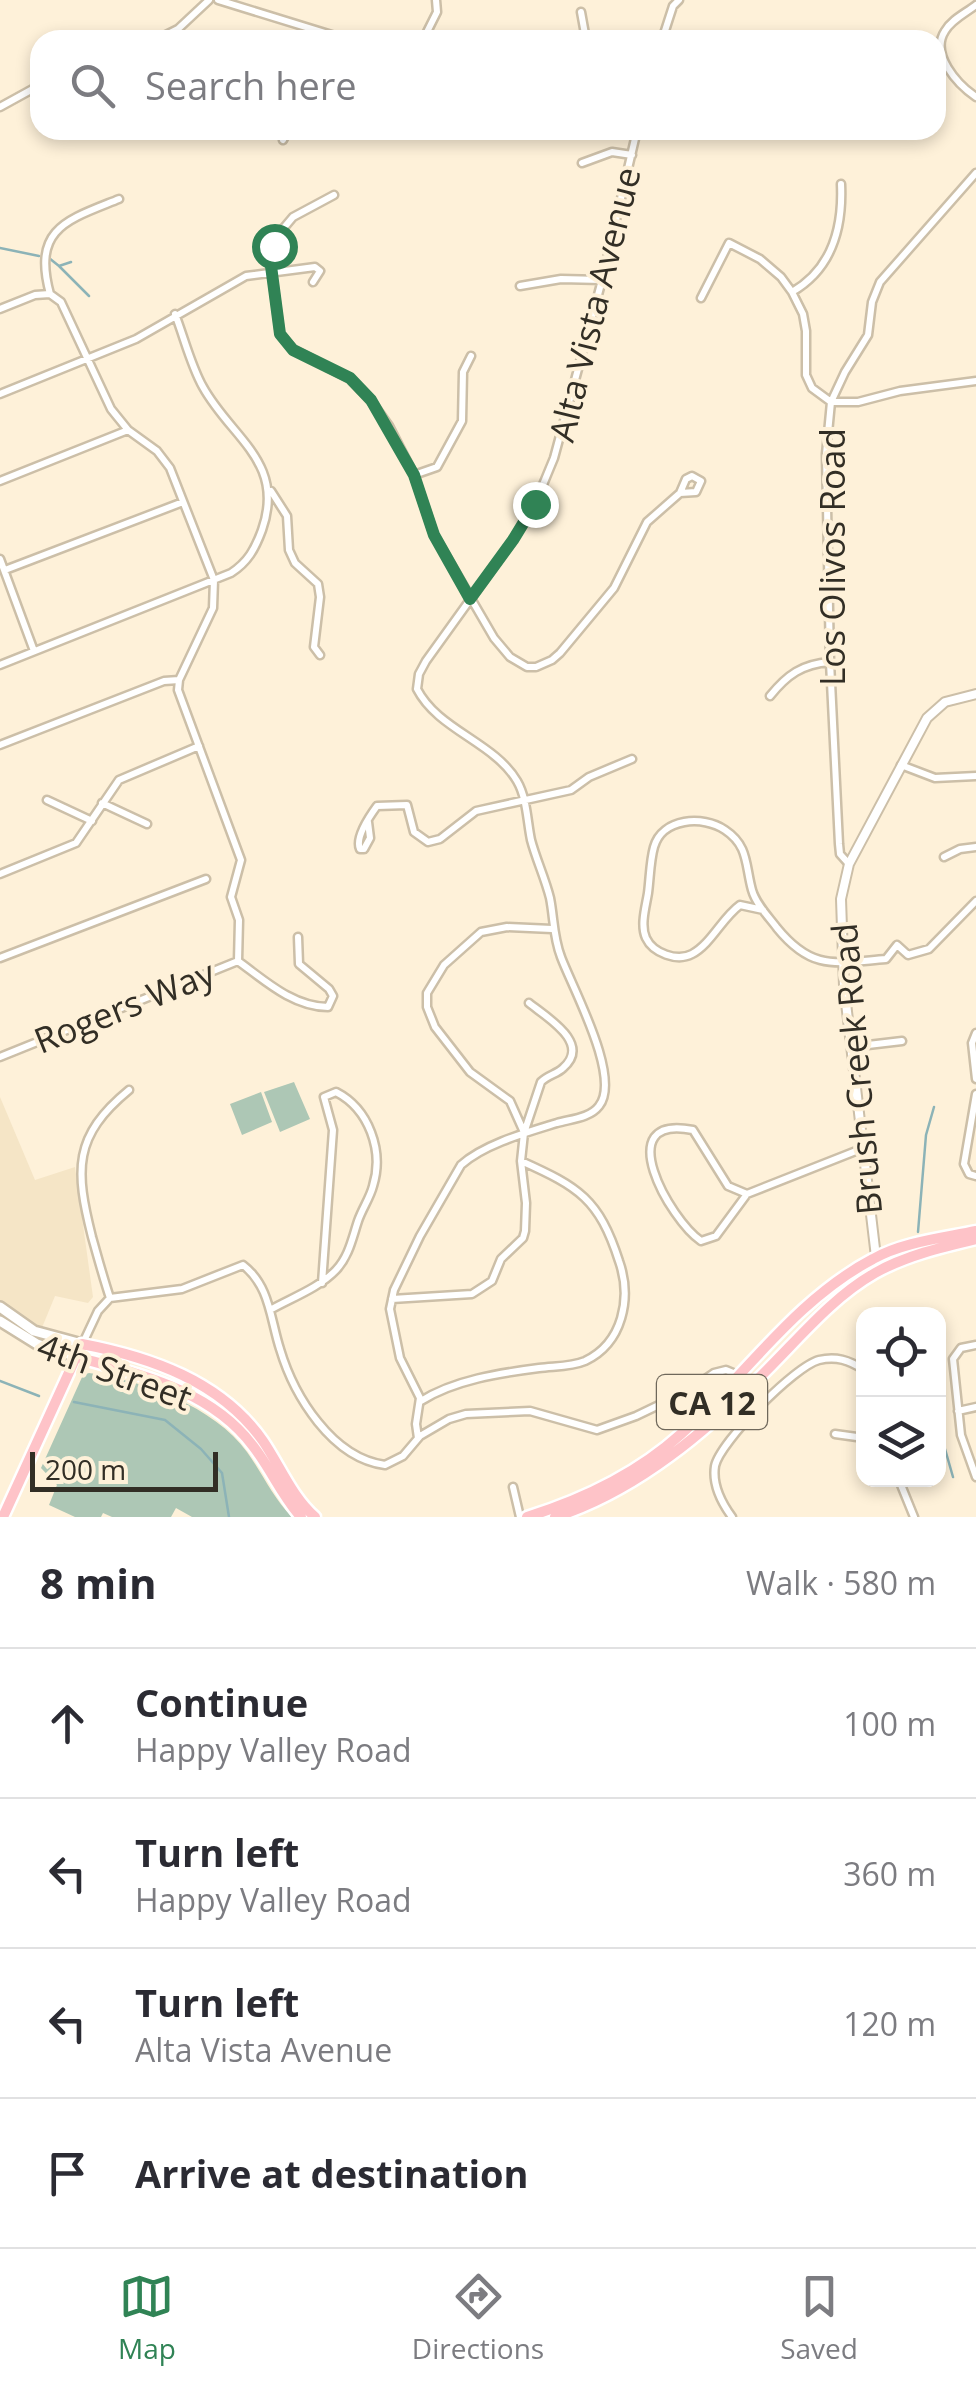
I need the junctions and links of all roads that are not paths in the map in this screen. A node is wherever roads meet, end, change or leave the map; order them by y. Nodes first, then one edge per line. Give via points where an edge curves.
1 (209, 0) edge
2 (218, 0) edge
3 (436, 0) edge
4 (678, 0) edge
5 (976, 5) edge
6 (581, 12) dead end
7 (174, 30) edge
8 (306, 30) edge
9 (427, 30) edge
10 (583, 30) edge
11 (665, 30) edge
12 (945, 30) edge
13 (946, 63) edge
14 (30, 90) edge
15 (976, 96) edge
16 (0, 107) edge
17 (635, 140) edge
18 (633, 155) junction
19 (582, 163) dead end
20 (976, 174) edge
21 (841, 184) dead end
22 (334, 194) dead end
23 (119, 199) dead end
24 (272, 271) junction
25 (602, 280) junction
26 (313, 282) dead end
27 (520, 286) dead end
28 (792, 292) junction
29 (50, 294) junction
30 (701, 298) dead end
31 (0, 309) edge
32 (175, 314) junction
33 (471, 356) dead end
34 (87, 360) junction
35 (976, 381) edge
36 (0, 394) edge
37 (831, 402) junction
38 (128, 430) junction
39 (414, 475) junction
40 (0, 481) edge
41 (268, 486) junction
42 (680, 494) dead end
43 (183, 502) junction
44 (0, 559) edge
45 (5, 570) junction
46 (214, 580) junction
47 (470, 599) junction
48 (34, 651) junction
49 (320, 655) dead end
50 (830, 662) junction
51 (0, 665) edge
52 (179, 680) junction
53 (976, 694) edge
54 (770, 696) dead end
55 (0, 745) edge
56 (200, 746) junction
57 (632, 759) dead end
58 (901, 765) junction
59 (976, 776) edge
60 (46, 800) dead end
61 (524, 800) junction
62 (102, 803) junction
63 (92, 821) junction
64 (368, 822) dead end
65 (147, 824) dead end
66 (976, 848) edge
67 (944, 856) dead end
68 (850, 864) junction
69 (0, 874) edge
70 (206, 878) dead end
71 (752, 890) junction
72 (976, 900) edge
73 (740, 906) junction
74 (762, 910) junction
75 (552, 929) junction
76 (298, 937) dead end
77 (0, 958) edge
78 (238, 961) junction
79 (844, 962) junction
80 (530, 1003) dead end
81 (976, 1033) edge
82 (902, 1041) dead end
83 (851, 1047) junction
84 (0, 1056) edge
85 (976, 1079) edge
86 (128, 1090) dead end
87 (976, 1094) edge
88 (973, 1126) edge
89 (524, 1133) junction
90 (862, 1149) junction
91 (522, 1162) junction
92 (976, 1176) edge
93 (748, 1194) junction
94 (976, 1231) edge
95 (976, 1240) edge
96 (935, 1245) junction
97 (908, 1253) junction
98 (876, 1256) junction
99 (878, 1271) junction
100 (322, 1282) junction
101 (110, 1298) junction
102 (392, 1299) junction
103 (0, 1307) edge
104 (270, 1310) junction
105 (0, 1321) edge
106 (82, 1344) junction
107 (976, 1345) edge
108 (77, 1357) junction
109 (856, 1367) edge
110 (738, 1375) junction
111 (420, 1401) junction
112 (976, 1408) edge
113 (958, 1411) junction
114 (836, 1434) dead end
115 (856, 1437) edge
116 (418, 1438) junction
117 (976, 1476) edge
118 (513, 1487) dead end
119 (902, 1487) edge
120 (3, 1517) edge
121 (301, 1517) edge
122 (315, 1517) edge
123 (524, 1517) edge
124 (555, 1517) edge
125 (732, 1517) edge
126 (914, 1517) edge

1 - 7 street
2 - 8 street
3 - 9 street
4 - 11 street
5 - 12 street
6 - 10 street
13 - 15 street
14 - 16 street
17 - 18 street, Alta Vista Avenue
18 - 19 street via 612,152
18 - 25 street, Alta Vista Avenue
20 - 37 street, Los Olivos Road via 880,282 868,335
21 - 28 street via 835,242
22 - 24 street via 284,225
23 - 29 street via 57,230 44,262
24 - 26 street via 315,268 320,271
24 - 32 street via 246,276
24 - 39 street via 276,323 286,343 362,389
25 - 27 street
25 - 47 street, Alta Vista Avenue via 554,458 535,504
28 - 30 street via 760,259 728,243
28 - 37 street via 806,331 806,375
29 - 31 street
29 - 34 street via 68,310
32 - 34 street
32 - 41 street via 202,386 257,458
33 - 39 street via 463,372 462,421 437,467
34 - 36 street
34 - 38 street
35 - 37 street
37 - 50 street, Los Olivos Road
38 - 40 street
38 - 43 street via 170,468
39 - 47 street via 434,535
41 - 46 street via 252,554
41 - 49 street via 287,516 295,563 318,584 314,647
42 - 47 street via 647,522 614,588 543,665 527,667 510,657
43 - 45 street
43 - 46 street
44 - 45 street
45 - 48 street
46 - 48 street
46 - 52 street via 212,608
47 - 61 street, Alta Vista Avenue via 426,661 418,689 430,707 510,772
48 - 51 street
50 - 54 street via 795,671
50 - 68 street, Los Olivos Road via 838,844
52 - 55 street
52 - 56 street
53 - 58 street, Brush Creek Road via 934,710
56 - 62 street via 119,780
56 - 78 street via 241,860 231,897 239,920
57 - 61 street via 570,790
58 - 59 street via 935,778
58 - 68 street, Brush Creek Road
60 - 63 street
61 - 64 street via 476,811 428,842 414,832 407,805 377,806
61 - 75 street, Alta Vista Avenue
62 - 63 street
62 - 65 street
63 - 69 street via 76,843
66 - 67 street
68 - 79 street, Brush Creek Road via 841,899
70 - 77 street
71 - 73 street
71 - 73 street via 743,848 724,829 687,822 662,834 654,847 644,926 650,944 670,956 694,953
71 - 74 street
72 - 79 street via 929,949 908,955 897,945 886,959
73 - 74 street
74 - 79 street via 805,956
75 - 89 street, Alta Vista Avenue via 603,1063 604,1096 584,1116
75 - 89 street via 481,932 444,965 427,994 435,1027 470,1072 510,1102
76 - 78 street, Rogers Way via 299,964 330,988 328,1007 272,988
78 - 84 street, Rogers Way
79 - 83 street, Brush Creek Road
80 - 89 street via 559,1025 572,1048 563,1068 541,1082
81 - 85 street
82 - 83 street
83 - 90 street, Brush Creek Road
86 - 101 street via 93,1125 80,1157 84,1207
87 - 88 street
88 - 92 street via 964,1164
89 - 91 street
89 - 102 street, Alta Vista Avenue via 462,1165
90 - 93 street
90 - 98 street, Brush Creek Road
91 - 102 street via 523,1238 501,1259 492,1282 472,1294
91 - 111 street via 573,1186 603,1218 624,1284 617,1331 584,1361 453,1384
93 - 93 street via 728,1186 693,1130 673,1126 652,1140 649,1163 686,1231 701,1241 716,1236
94 - 96 main road, CA 12
95 - 96 main road, CA 12
96 - 97 main road, CA 12
97 - 98 main road, CA 12
97 - 99 main road, CA 12
98 - 99 main road
98 - 110 main road, CA 12 via 832,1284
99 - 124 main road, CA 12 via 647,1472
100 - 100 street via 350,1250 374,1186 370,1128 336,1092 324,1098 333,1130
100 - 104 street
101 - 104 street via 182,1289 243,1265 261,1283
101 - 106 street
102 - 111 street via 400,1358
103 - 106 main road, 4th Street via 34,1331
104 - 116 street via 292,1382 337,1442 385,1464
105 - 108 main road, 4th Street via 37,1344
106 - 108 main road
106 - 122 main road, 4th Street via 168,1367 216,1395 259,1435
107 - 113 street via 955,1353
108 - 120 main road
108 - 121 main road, 4th Street via 143,1374 220,1414 252,1444
109 - 125 street via 836,1358 812,1363 733,1434 714,1472
110 - 116 street via 714,1373 597,1430 530,1411 494,1411 449,1419
110 - 123 main road, CA 12 via 679,1436 642,1463 567,1504
111 - 116 street
112 - 113 street
113 - 117 street
114 - 115 street
118 - 123 street
119 - 126 street

